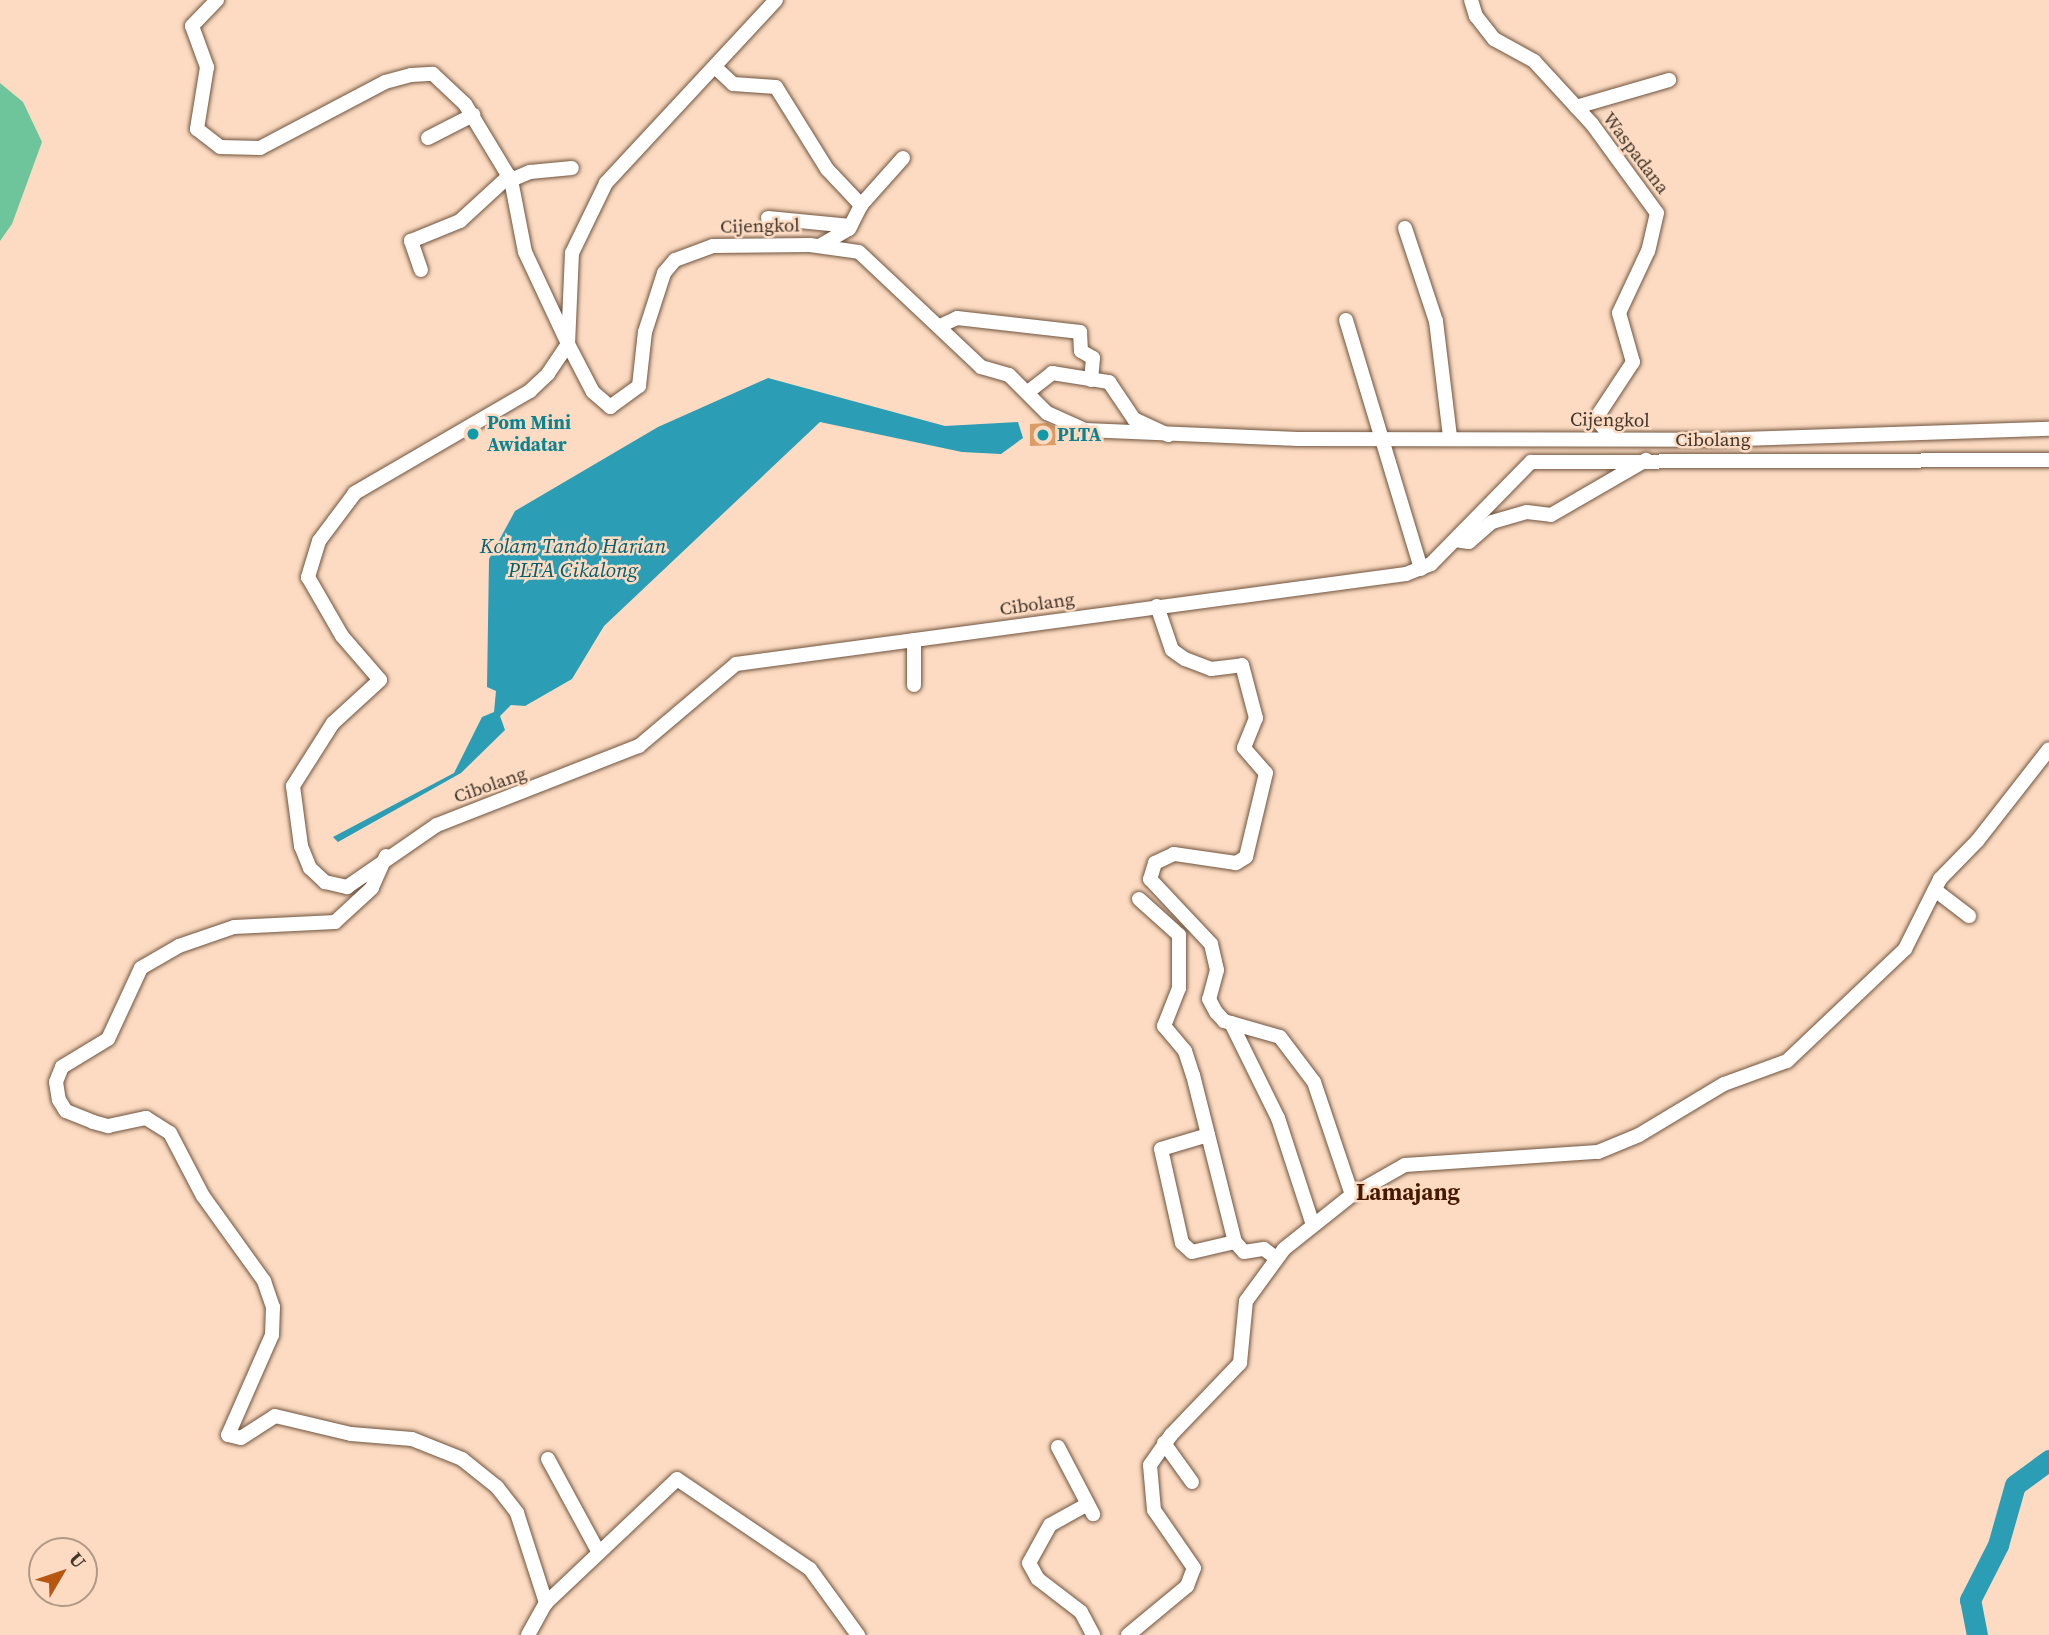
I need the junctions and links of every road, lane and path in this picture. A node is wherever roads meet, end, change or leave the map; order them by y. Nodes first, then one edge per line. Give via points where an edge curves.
1 (217, 0) edge
2 (776, 0) edge
3 (1471, 0) edge
4 (715, 67) junction
5 (1669, 80) dead end
6 (1576, 107) junction
7 (473, 116) junction
8 (428, 138) dead end
9 (903, 158) dead end
10 (572, 168) dead end
11 (510, 178) junction
12 (861, 205) junction
13 (768, 218) dead end
14 (851, 226) junction
15 (1405, 228) dead end
16 (819, 246) junction
17 (421, 270) dead end
18 (1346, 320) dead end
19 (940, 326) junction
20 (568, 344) junction
21 (1091, 380) junction
22 (1028, 392) junction
23 (2049, 429) edge
24 (1171, 436) junction
25 (1450, 437) junction
26 (1613, 439) junction
27 (1381, 440) junction
28 (1647, 460) junction
29 (2049, 460) edge
30 (1455, 540) junction
31 (1421, 569) junction
32 (1157, 606) junction
33 (914, 640) junction
34 (914, 685) dead end
35 (2049, 749) edge
36 (386, 856) junction
37 (1935, 890) junction
38 (1139, 898) dead end
39 (1969, 916) dead end
40 (1231, 1023) junction
41 (1208, 1135) junction
42 (1352, 1195) junction
43 (1313, 1225) junction
44 (1235, 1242) junction
45 (1276, 1258) junction
46 (1168, 1439) junction
47 (1058, 1447) dead end
48 (548, 1459) dead end
49 (1192, 1482) dead end
50 (598, 1551) junction
51 (547, 1603) junction
52 (528, 1635) edge
53 (858, 1635) edge
54 (1093, 1635) edge
55 (1128, 1635) edge

1 - 7 street via 192,26 207,67 197,129 220,147 260,148 385,82 411,75 436,76
2 - 4 street
3 - 6 street, Waspadana via 1476,16 1494,39 1534,61
4 - 12 street via 733,83 776,87 827,169
4 - 20 street via 606,183 585,220 572,253
5 - 6 street
6 - 26 street, Waspadana via 1624,163 1657,213 1648,251 1619,313 1633,362 1600,412 1599,422
7 - 8 street
7 - 11 street
9 - 12 street
10 - 11 street
11 - 17 street via 460,221 411,241
11 - 20 street via 526,253
12 - 14 street
13 - 14 street
14 - 16 street
15 - 25 street via 1436,321
16 - 19 street, Cijengkol via 859,251
16 - 20 street, Cijengkol via 713,246 675,260 664,273 645,332 639,386 614,407 593,392
18 - 27 street
19 - 21 street via 957,318 1080,332 1081,351 1093,358
19 - 22 street, Cijengkol via 981,367 1009,375
20 - 36 street, Cibolang via 530,391 355,493 335,514 307,569 332,620 380,680 333,723 299,771 291,801 294,822 310,868 332,886 347,887
21 - 22 street, Cijengkol via 1052,373
21 - 24 street, Cijengkol via 1110,382 1135,419
22 - 24 street, Cijengkol via 1047,413 1085,430
23 - 26 street, Cijengkol
24 - 27 street, Cijengkol
25 - 26 street, Cijengkol
25 - 27 street, Cijengkol
27 - 31 street
28 - 29 street, Cibolang
28 - 30 street via 1551,515 1527,512 1492,522 1469,542
28 - 30 street, Cibolang via 1531,462
30 - 31 street, Cibolang
31 - 32 street, Cibolang
32 - 33 street, Cibolang
32 - 40 street via 1172,650 1211,668 1242,664 1254,700 1256,723 1244,748 1266,773 1246,857 1236,863 1174,854 1161,858 1149,871 1154,887 1211,944 1217,970 1209,999 1224,1021
33 - 34 street
33 - 36 street, Cibolang via 736,664 639,746 522,796 475,808
35 - 37 street
36 - 51 street via 372,888 335,922 234,927 179,946 141,968 108,1039 62,1067 56,1082 59,1100 66,1111 85,1120 108,1126 146,1118 170,1133 209,1205 264,1281 273,1307 272,1335 228,1435 241,1438 275,1416 351,1434 412,1438 462,1459 497,1487 517,1513
37 - 39 street
37 - 42 street via 1905,949 1787,1061 1724,1084 1598,1152 1405,1165
38 - 41 street via 1179,935 1179,988 1164,1026 1185,1051
40 - 42 street via 1265,1028 1295,1054 1314,1082
40 - 43 street via 1278,1118
41 - 44 street
41 - 44 street via 1161,1149 1182,1243 1192,1252
42 - 43 street
43 - 45 street
44 - 45 street via 1244,1252 1264,1249
45 - 46 street via 1246,1301 1240,1363
46 - 49 street
46 - 55 street via 1150,1465 1149,1497 1161,1522 1192,1558 1193,1578
47 - 54 street via 1089,1509 1050,1525 1029,1563 1038,1579 1081,1612
48 - 50 street
50 - 51 street
50 - 53 street via 671,1483 682,1480 810,1569
51 - 52 street

